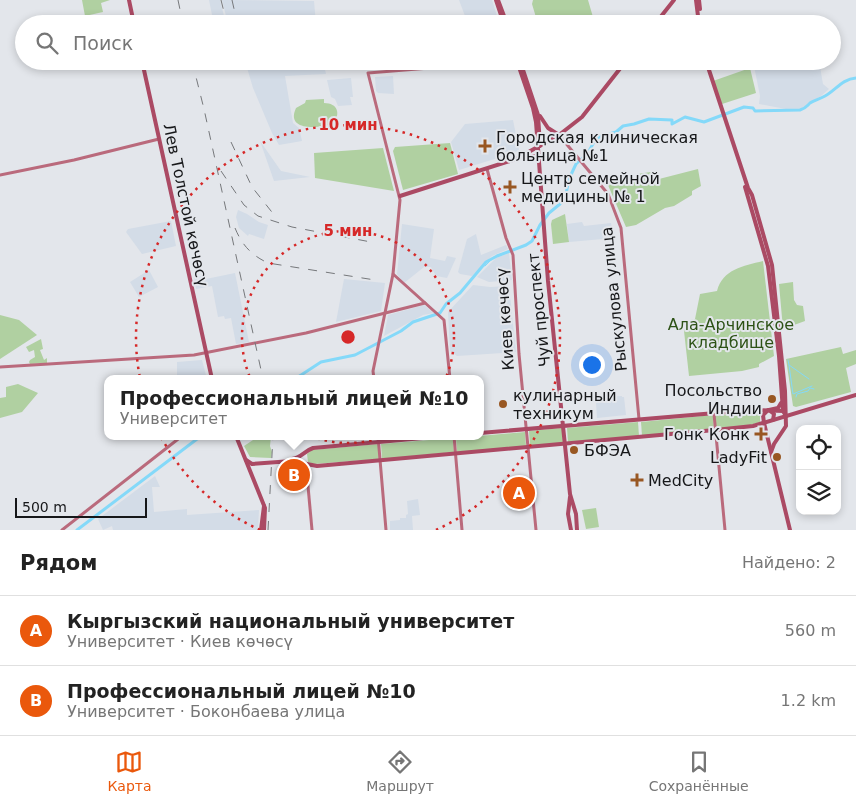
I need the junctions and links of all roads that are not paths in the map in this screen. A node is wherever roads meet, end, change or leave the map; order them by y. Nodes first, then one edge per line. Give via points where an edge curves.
1 (129, 0) edge
2 (497, 0) edge
3 (674, 0) edge
4 (697, 0) edge
5 (132, 15) edge
6 (502, 15) edge
7 (662, 15) edge
8 (699, 15) edge
9 (144, 70) edge
10 (406, 70) edge
11 (521, 70) edge
12 (521, 70) edge
13 (619, 70) edge
14 (708, 70) edge
15 (536, 108) junction
16 (560, 135) junction
17 (159, 139) junction
18 (539, 146) junction
19 (522, 157) junction
20 (540, 163) junction
21 (487, 169) junction
22 (0, 175) edge
23 (400, 196) junction
24 (769, 257) junction
25 (393, 274) junction
26 (425, 303) junction
27 (385, 312) junction
28 (205, 354) junction
29 (0, 367) edge
30 (210, 375) edge
31 (373, 375) edge
32 (450, 375) edge
33 (786, 395) junction
34 (856, 395) edge
35 (782, 401) junction
36 (769, 410) junction
37 (800, 411) junction
38 (785, 413) junction
39 (714, 414) junction
40 (639, 419) junction
41 (773, 420) junction
42 (764, 423) junction
43 (564, 426) junction
44 (526, 429) junction
45 (715, 430) junction
46 (484, 433) edge
47 (177, 440) edge
48 (237, 440) edge
49 (237, 440) edge
50 (379, 440) edge
51 (407, 440) edge
52 (454, 440) edge
53 (379, 443) junction
54 (565, 444) junction
55 (528, 447) junction
56 (771, 452) junction
57 (305, 453) junction
58 (456, 453) junction
59 (380, 460) junction
60 (250, 463) junction
61 (306, 464) junction
62 (249, 470) junction
63 (570, 494) junction
64 (62, 530) edge
65 (263, 530) edge
66 (312, 530) edge
67 (386, 530) edge
68 (462, 530) edge
69 (536, 530) edge
70 (571, 530) edge
71 (577, 530) edge
72 (724, 530) edge
73 (790, 530) edge

1 - 5 main road
2 - 6 main road
3 - 7 main road
4 - 8 main road
9 - 17 main road, Лев Толстой көчөсү
10 - 23 main road via 368,73
11 - 15 main road
12 - 18 main road via 534,111
13 - 16 main road via 582,117
14 - 24 main road
15 - 16 main road via 546,126
15 - 18 main road
16 - 18 main road
16 - 40 main road, Рыскулова улица via 608,194 621,228
17 - 22 main road
17 - 28 main road, Лев Толстой көчөсү
18 - 19 main road
18 - 20 main road, Чуй проспект
19 - 20 main road via 534,156
19 - 21 main road
20 - 43 main road, Чуй проспект
21 - 23 main road
21 - 44 main road, Киев көчөсү via 512,253
23 - 25 main road
24 - 33 main road
24 - 35 main road
25 - 26 main road
25 - 27 main road
26 - 27 main road
26 - 32 main road via 441,316 445,324
27 - 28 main road
27 - 31 main road
28 - 29 main road
28 - 30 main road, Лев Толстой көчөсү
33 - 37 main road via 790,408
33 - 38 main road
34 - 37 main road
35 - 36 main road via 778,408
35 - 38 main road
36 - 38 main road
36 - 39 main road
36 - 41 main road via 774,414
36 - 42 main road via 764,414
37 - 38 main road
38 - 41 main road
38 - 56 main road via 785,428
39 - 40 main road
39 - 45 main road
40 - 43 main road
41 - 42 main road
42 - 45 main road
42 - 56 main road
43 - 44 main road
43 - 54 main road, Чуй проспект
44 - 46 main road
44 - 55 main road, Киев көчөсү
45 - 54 main road
45 - 72 main road
47 - 64 main road
48 - 60 main road
49 - 60 main road
50 - 53 main road
51 - 53 main road
52 - 58 main road
53 - 57 main road via 313,448
53 - 59 main road
54 - 55 main road
54 - 63 main road, Чуй проспект
55 - 58 main road
55 - 69 main road, Киев көчөсү
56 - 73 main road
57 - 60 main road via 295,459
57 - 61 main road
58 - 59 main road
58 - 68 main road
59 - 61 main road via 317,466
59 - 67 main road
60 - 61 main road via 292,461
60 - 62 main road
60 - 62 main road
61 - 66 main road
62 - 65 main road via 264,506
63 - 70 main road, Чуй проспект via 568,514
63 - 71 main road, Чуй проспект

